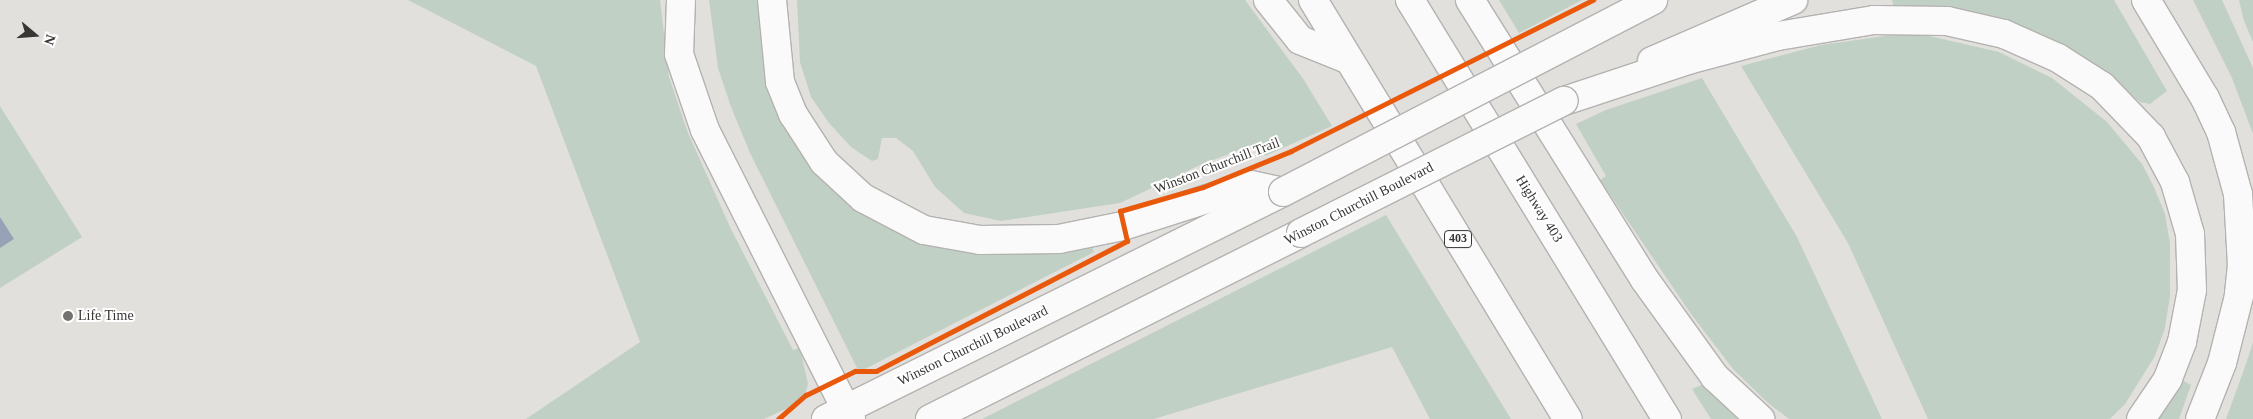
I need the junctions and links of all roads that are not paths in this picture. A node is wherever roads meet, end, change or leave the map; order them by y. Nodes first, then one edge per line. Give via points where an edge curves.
1 (681, 0) edge
2 (772, 0) edge
3 (1268, 0) edge
4 (1313, 0) edge
5 (1410, 0) edge
6 (1470, 0) edge
7 (1654, 0) edge
8 (1793, 0) edge
9 (2146, 0) edge
10 (2165, 0) edge
11 (1772, 24) junction
12 (2164, 31) junction
13 (1347, 59) junction
14 (1283, 192) junction
15 (841, 416) edge
16 (930, 419) edge
17 (1568, 419) edge
18 (1667, 419) edge
19 (1760, 419) edge
20 (2141, 419) edge
21 (2200, 419) edge

1 - 15 main road via 679,54 705,130
2 - 14 main road via 780,82 793,114 824,162 863,198 924,230 980,240 1059,239 1131,224 1251,185
3 - 13 main road via 1300,40
4 - 13 main road, 403
5 - 18 main road, Highway 403
6 - 19 main road via 1645,280 1715,377
7 - 14 main road, Winston Churchill Boulevard, bridge
8 - 11 main road
9 - 12 main road
10 - 12 main road
11 - 16 main road, Winston Churchill Boulevard, bridge via 1688,60 1564,101
11 - 20 main road via 1939,20 2004,34 2058,58 2102,86 2136,118 2165,160 2175,182 2190,234 2193,267 2189,314 2180,349 2168,379
12 - 21 main road via 2205,98 2220,132 2232,165 2242,227 2242,265 2231,331
13 - 17 main road, 403
14 - 15 main road, Winston Churchill Boulevard

